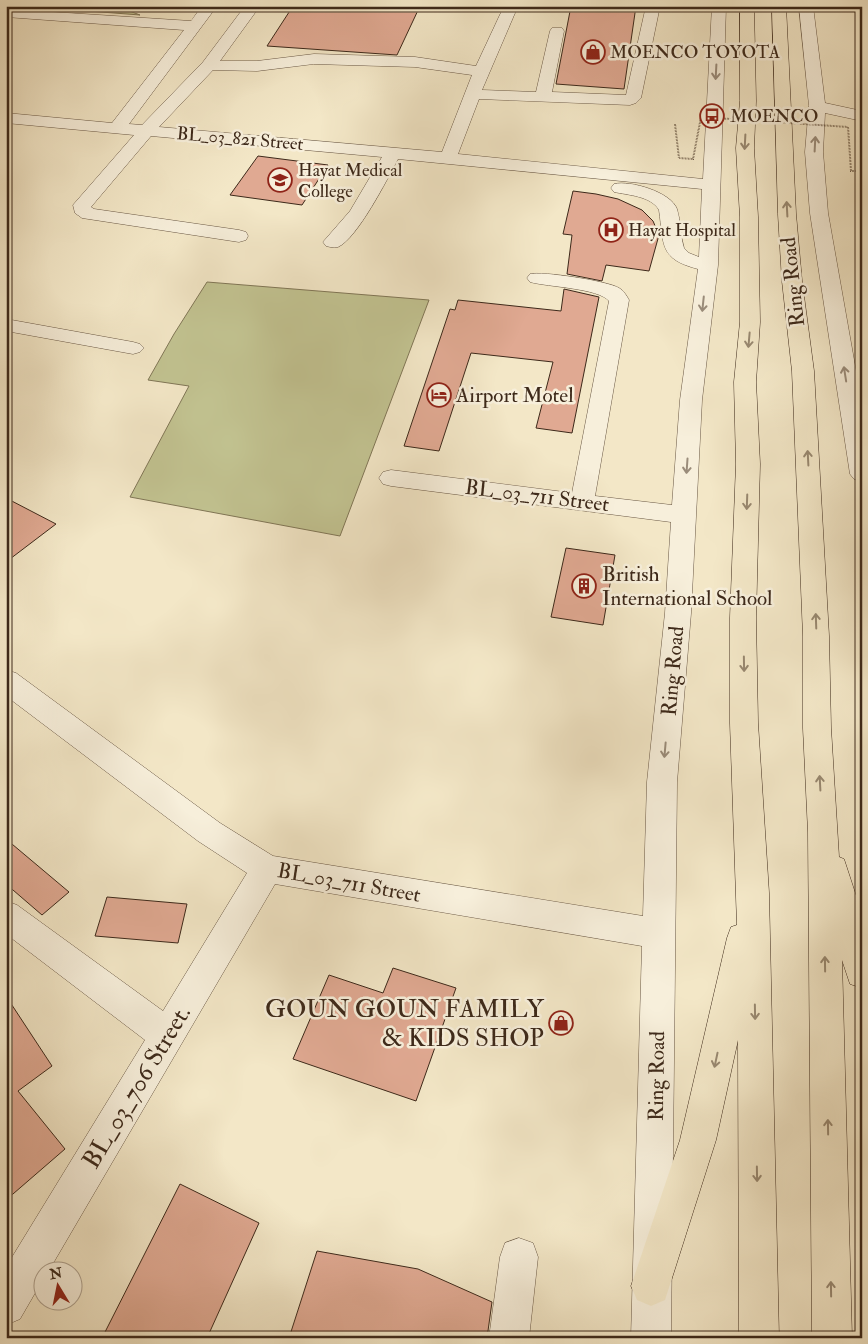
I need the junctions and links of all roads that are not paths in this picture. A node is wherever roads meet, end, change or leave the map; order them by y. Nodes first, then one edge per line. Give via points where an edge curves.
1 (210, 6) edge
2 (253, 6) edge
3 (511, 6) edge
4 (653, 6) edge
5 (718, 6) edge
6 (747, 6) edge
7 (779, 6) edge
8 (806, 6) edge
9 (6, 13) edge
10 (196, 26) junction
11 (557, 31) dead end
12 (209, 64) junction
13 (481, 72) junction
14 (471, 94) junction
15 (543, 97) junction
16 (817, 106) junction
17 (862, 116) edge
18 (6, 118) edge
19 (117, 128) junction
20 (146, 130) junction
21 (393, 154) junction
22 (448, 158) junction
23 (603, 174) junction
24 (712, 185) junction
25 (239, 236) dead end
26 (333, 242) dead end
27 (708, 265) junction
28 (537, 278) dead end
29 (6, 325) edge
30 (133, 348) dead end
31 (862, 474) edge
32 (391, 478) dead end
33 (582, 502) junction
34 (683, 515) junction
35 (6, 681) edge
36 (822, 832) junction
37 (268, 869) junction
38 (753, 893) junction
39 (6, 915) edge
40 (660, 934) junction
41 (862, 973) edge
42 (168, 1036) junction
43 (519, 1257) dead end
44 (651, 1286) junction
45 (6, 1305) edge
46 (509, 1338) edge
47 (651, 1338) edge
48 (759, 1338) edge
49 (832, 1338) edge

1 - 10 street
2 - 12 street
3 - 13 street
4 - 15 street via 634,98 623,101
5 -> 24 street, Ring Road
6 -> 38 highway, Ring Road via 745,148 750,322 745,382 748,464 743,618 744,723
36 -> 7 highway, Ring Road via 811,507 803,371 787,214
8 - 16 street, Ring Road
9 - 10 street
10 - 19 street
11 - 15 street
12 - 13 street via 257,66 314,59 415,62
12 - 20 street
13 - 14 street
14 - 15 street
14 - 22 street
16 - 17 street
31 -> 16 street, Ring Road via 819,213 814,152
18 - 19 street, BL_03_821 Street
19 - 20 street, BL_03_821 Street
20 - 21 street, BL_03_821 Street
20 - 25 street via 82,205 82,209 105,217
21 - 22 street, BL_03_821 Street
21 - 26 street via 358,214
22 - 23 street, BL_03_821 Street
23 - 24 street, BL_03_821 Street
23 - 27 street via 605,182 658,199 668,208 674,249 689,261
24 - 27 street, Ring Road
27 -> 34 street, Ring Road
28 - 33 street via 612,292 619,300
29 - 30 street
32 - 33 street, BL_03_711 Street
33 - 34 street, BL_03_711 Street
34 -> 40 street, Ring Road via 678,613 662,782
35 - 37 street, BL_03_711 Street via 209,832
36 - 41 highway
49 -> 36 highway, Ring Road
37 - 40 street, BL_03_711 Street
37 - 42 street, BL_03_706 Street.
38 -> 44 highway via 698,1140
38 -> 48 highway, Ring Road
39 - 42 street
40 - 44 street, Ring Road
42 - 45 street, BL_03_706 Street.
43 - 46 street
44 - 47 street, Ring Road

